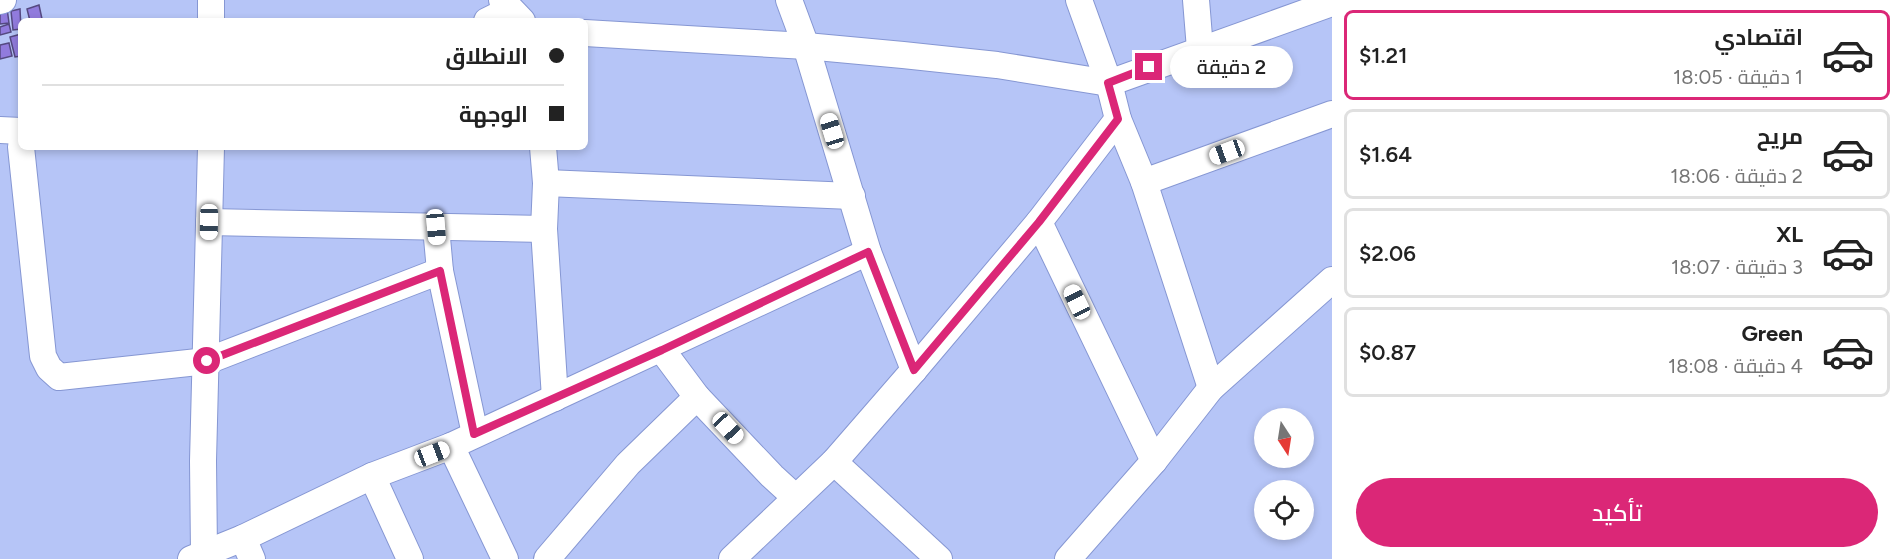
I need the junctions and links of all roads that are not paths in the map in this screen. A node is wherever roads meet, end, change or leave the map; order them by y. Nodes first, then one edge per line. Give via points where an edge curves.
1 (211, 0) edge
2 (789, 0) edge
3 (1079, 0) edge
4 (1196, 0) edge
5 (1332, 3) edge
6 (211, 18) edge
7 (588, 33) edge
8 (806, 45) junction
9 (1200, 49) junction
10 (1108, 83) junction
11 (1332, 114) edge
12 (1118, 119) junction
13 (19, 150) edge
14 (211, 150) edge
15 (543, 150) edge
16 (1144, 182) junction
17 (546, 183) junction
18 (852, 196) junction
19 (209, 222) junction
20 (1039, 222) junction
21 (436, 227) junction
22 (544, 229) junction
23 (868, 252) junction
24 (440, 271) junction
25 (1332, 280) edge
26 (662, 350) junction
27 (207, 361) junction
28 (914, 370) junction
29 (1211, 387) junction
30 (697, 397) junction
31 (555, 398) junction
32 (474, 434) junction
33 (452, 446) junction
34 (1154, 461) junction
35 (834, 462) junction
36 (372, 477) junction
37 (796, 498) junction
38 (248, 549) edge
39 (198, 556) edge
40 (410, 559) edge
41 (505, 559) edge
42 (546, 559) edge
43 (732, 559) edge
44 (939, 559) edge
45 (1068, 559) edge

1 - 6 street
2 - 8 street
3 - 10 street
4 - 9 street
5 - 9 street
7 - 8 street
8 - 10 street via 997,65
8 - 18 street
9 - 10 street
10 - 12 street
11 - 16 street
12 - 16 street
12 - 20 street
13 - 27 street via 43,356 49,368 59,376
14 - 19 street
15 - 17 street
16 - 29 street
17 - 18 street
17 - 22 street
18 - 23 street
19 - 21 street
19 - 27 street
20 - 28 street
20 - 34 street
21 - 22 street
21 - 24 street
22 - 31 street
23 - 26 street
23 - 28 street
24 - 27 street
24 - 32 street
25 - 29 street
26 - 30 street
26 - 31 street
27 - 39 street
28 - 35 street
29 - 34 street
30 - 37 street
30 - 42 street via 628,464
31 - 32 street
32 - 33 street
33 - 36 street
33 - 41 street
34 - 45 street
35 - 37 street
35 - 44 street
36 - 38 street
36 - 40 street
37 - 43 street
38 - 39 street

